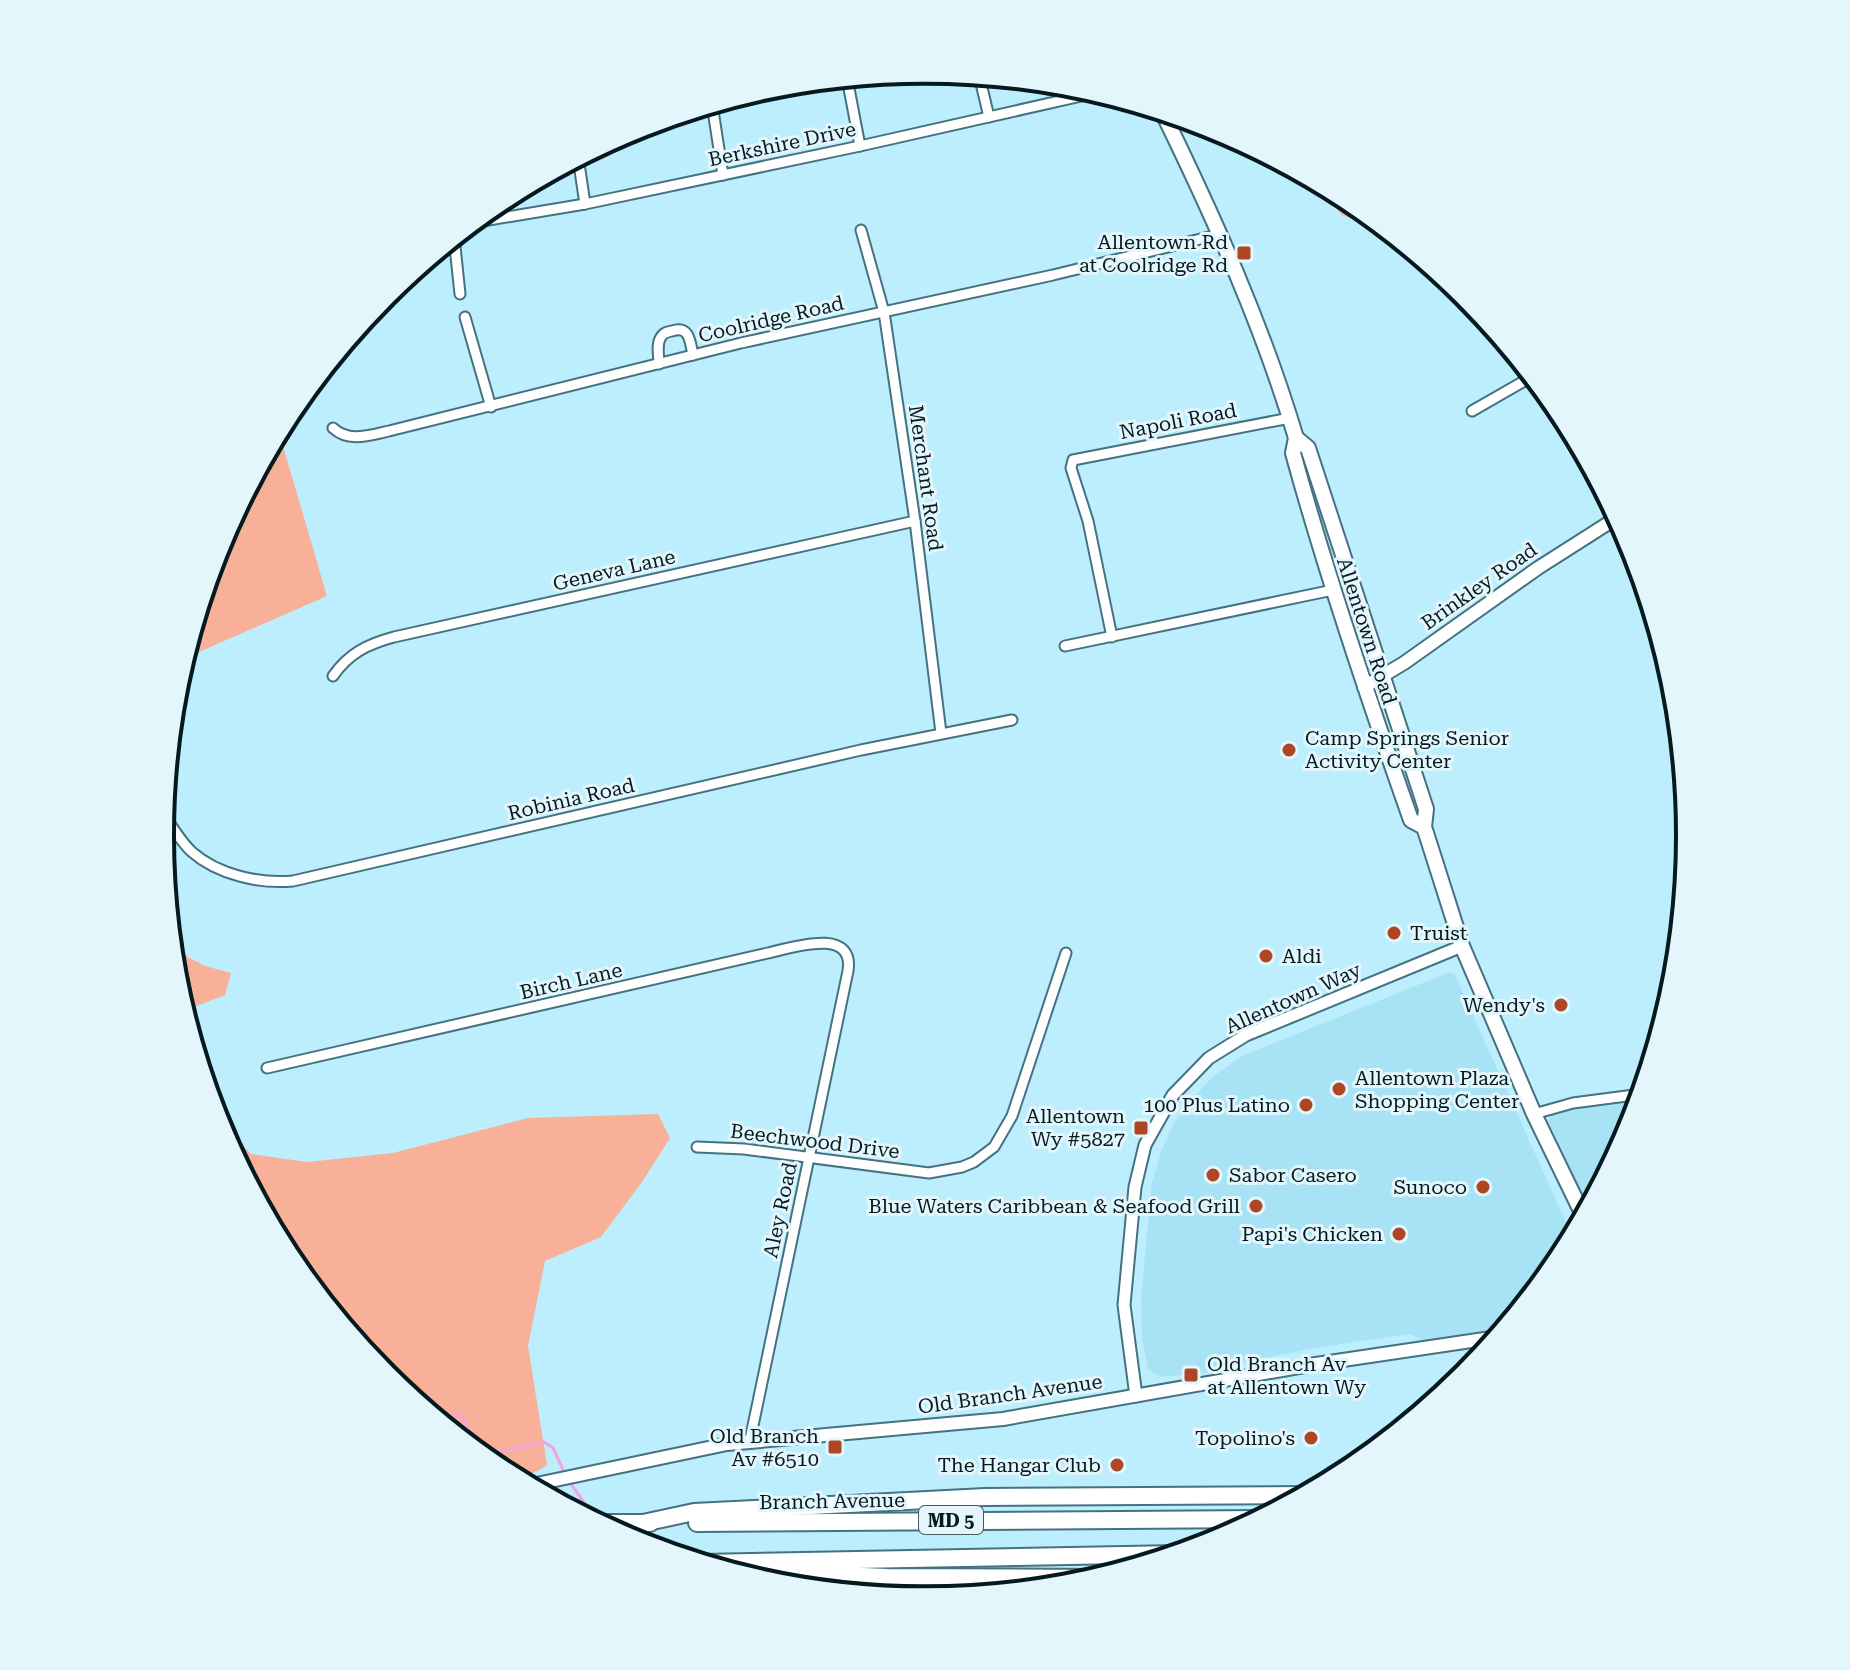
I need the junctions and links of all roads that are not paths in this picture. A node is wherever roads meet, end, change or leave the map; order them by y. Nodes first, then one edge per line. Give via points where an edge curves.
1 (982, 87) edge
2 (849, 88) edge
3 (1072, 98) edge
4 (714, 115) edge
5 (989, 117) junction
6 (1169, 125) edge
7 (860, 146) junction
8 (580, 168) edge
9 (723, 175) junction
10 (585, 204) junction
11 (497, 219) edge
12 (861, 230) dead end
13 (1221, 234) junction
14 (455, 249) edge
15 (460, 294) dead end
16 (884, 312) junction
17 (465, 317) dead end
18 (693, 355) junction
19 (659, 364) junction
20 (1523, 381) edge
21 (491, 407) junction
22 (1472, 411) dead end
23 (1290, 418) junction
24 (333, 428) dead end
25 (1296, 438) junction
26 (915, 521) junction
27 (1608, 523) edge
28 (1333, 590) junction
29 (1112, 637) junction
30 (1065, 646) dead end
31 (333, 676) dead end
32 (1381, 677) junction
33 (1364, 687) junction
34 (1012, 720) dead end
35 (941, 733) junction
36 (1424, 827) junction
37 (174, 829) edge
38 (1462, 946) junction
39 (1066, 953) dead end
40 (845, 987) joint
41 (267, 1068) dead end
42 (1629, 1096) edge
43 (1534, 1114) junction
44 (697, 1147) dead end
45 (809, 1158) junction
46 (1578, 1205) edge
47 (1481, 1340) edge
48 (1136, 1396) junction
49 (750, 1440) junction
50 (545, 1482) edge
51 (1282, 1495) edge
52 (1234, 1519) edge
53 (624, 1523) edge
54 (643, 1523) junction
55 (1137, 1555) edge
56 (740, 1562) edge
57 (779, 1572) edge
58 (1037, 1578) edge

1 - 5 street
2 - 7 street
3 - 5 street, Berkshire Drive
4 - 9 street
5 - 7 street, Berkshire Drive
6 - 13 main road, Allentown Road
7 - 9 street, Berkshire Drive
8 - 10 street
9 - 10 street, Berkshire Drive
10 - 11 street, Berkshire Drive
12 - 16 street, Merchant Road
13 - 16 street, Coolridge Road
13 - 23 main road, Allentown Road
14 - 15 street
16 - 18 street, Coolridge Road
16 - 26 street, Merchant Road
17 - 21 street
18 - 19 street, Coolridge Road
18 - 19 street via 689,336 679,329 661,336
19 - 21 street, Coolridge Road
20 - 22 street
21 - 24 street, Coolridge Road via 357,437
23 - 25 main road, Allentown Road
23 - 29 street, Napoli Road via 1073,460
25 - 28 main road, Allentown Road via 1293,453
25 - 32 main road, Allentown Road via 1308,448
26 - 31 street, Geneva Lane via 381,641 350,656
26 - 35 street, Merchant Road
27 - 32 main road, Brinkley Road
28 - 29 street
28 - 33 main road, Allentown Road
29 - 30 street
32 - 33 main road, Brinkley Road
32 - 36 main road, Allentown Road via 1426,809
33 - 36 main road, Allentown Road via 1411,820
34 - 35 street, Robinia Road
35 - 37 street, Robinia Road via 293,881 258,881 208,863
36 - 38 main road, Allentown Road
38 - 43 main road, Allentown Road
38 - 48 street, Allentown Way via 1246,1035 1195,1070 1173,1095 1145,1145 1135,1187 1124,1305
39 - 45 street, Beechwood Drive via 1012,1116 986,1155 962,1167 929,1173
40 - 41 street, Birch Lane via 850,963 846,952 832,944 809,944
40 - 45 street, Aley Road
42 - 43 street
43 - 46 main road, Allentown Road
44 - 45 street, Beechwood Drive
45 - 49 street, Aley Road
47 - 48 main road, Old Branch Avenue
48 - 49 main road, Old Branch Avenue via 1000,1419
49 - 50 main road, Old Branch Avenue
51 - 54 highway via 985,1497 694,1512
52 - 54 highway, Branch Avenue / MD 5
53 - 54 highway, Branch Avenue / MD 5
55 - 56 highway, MD 5
57 - 58 highway

